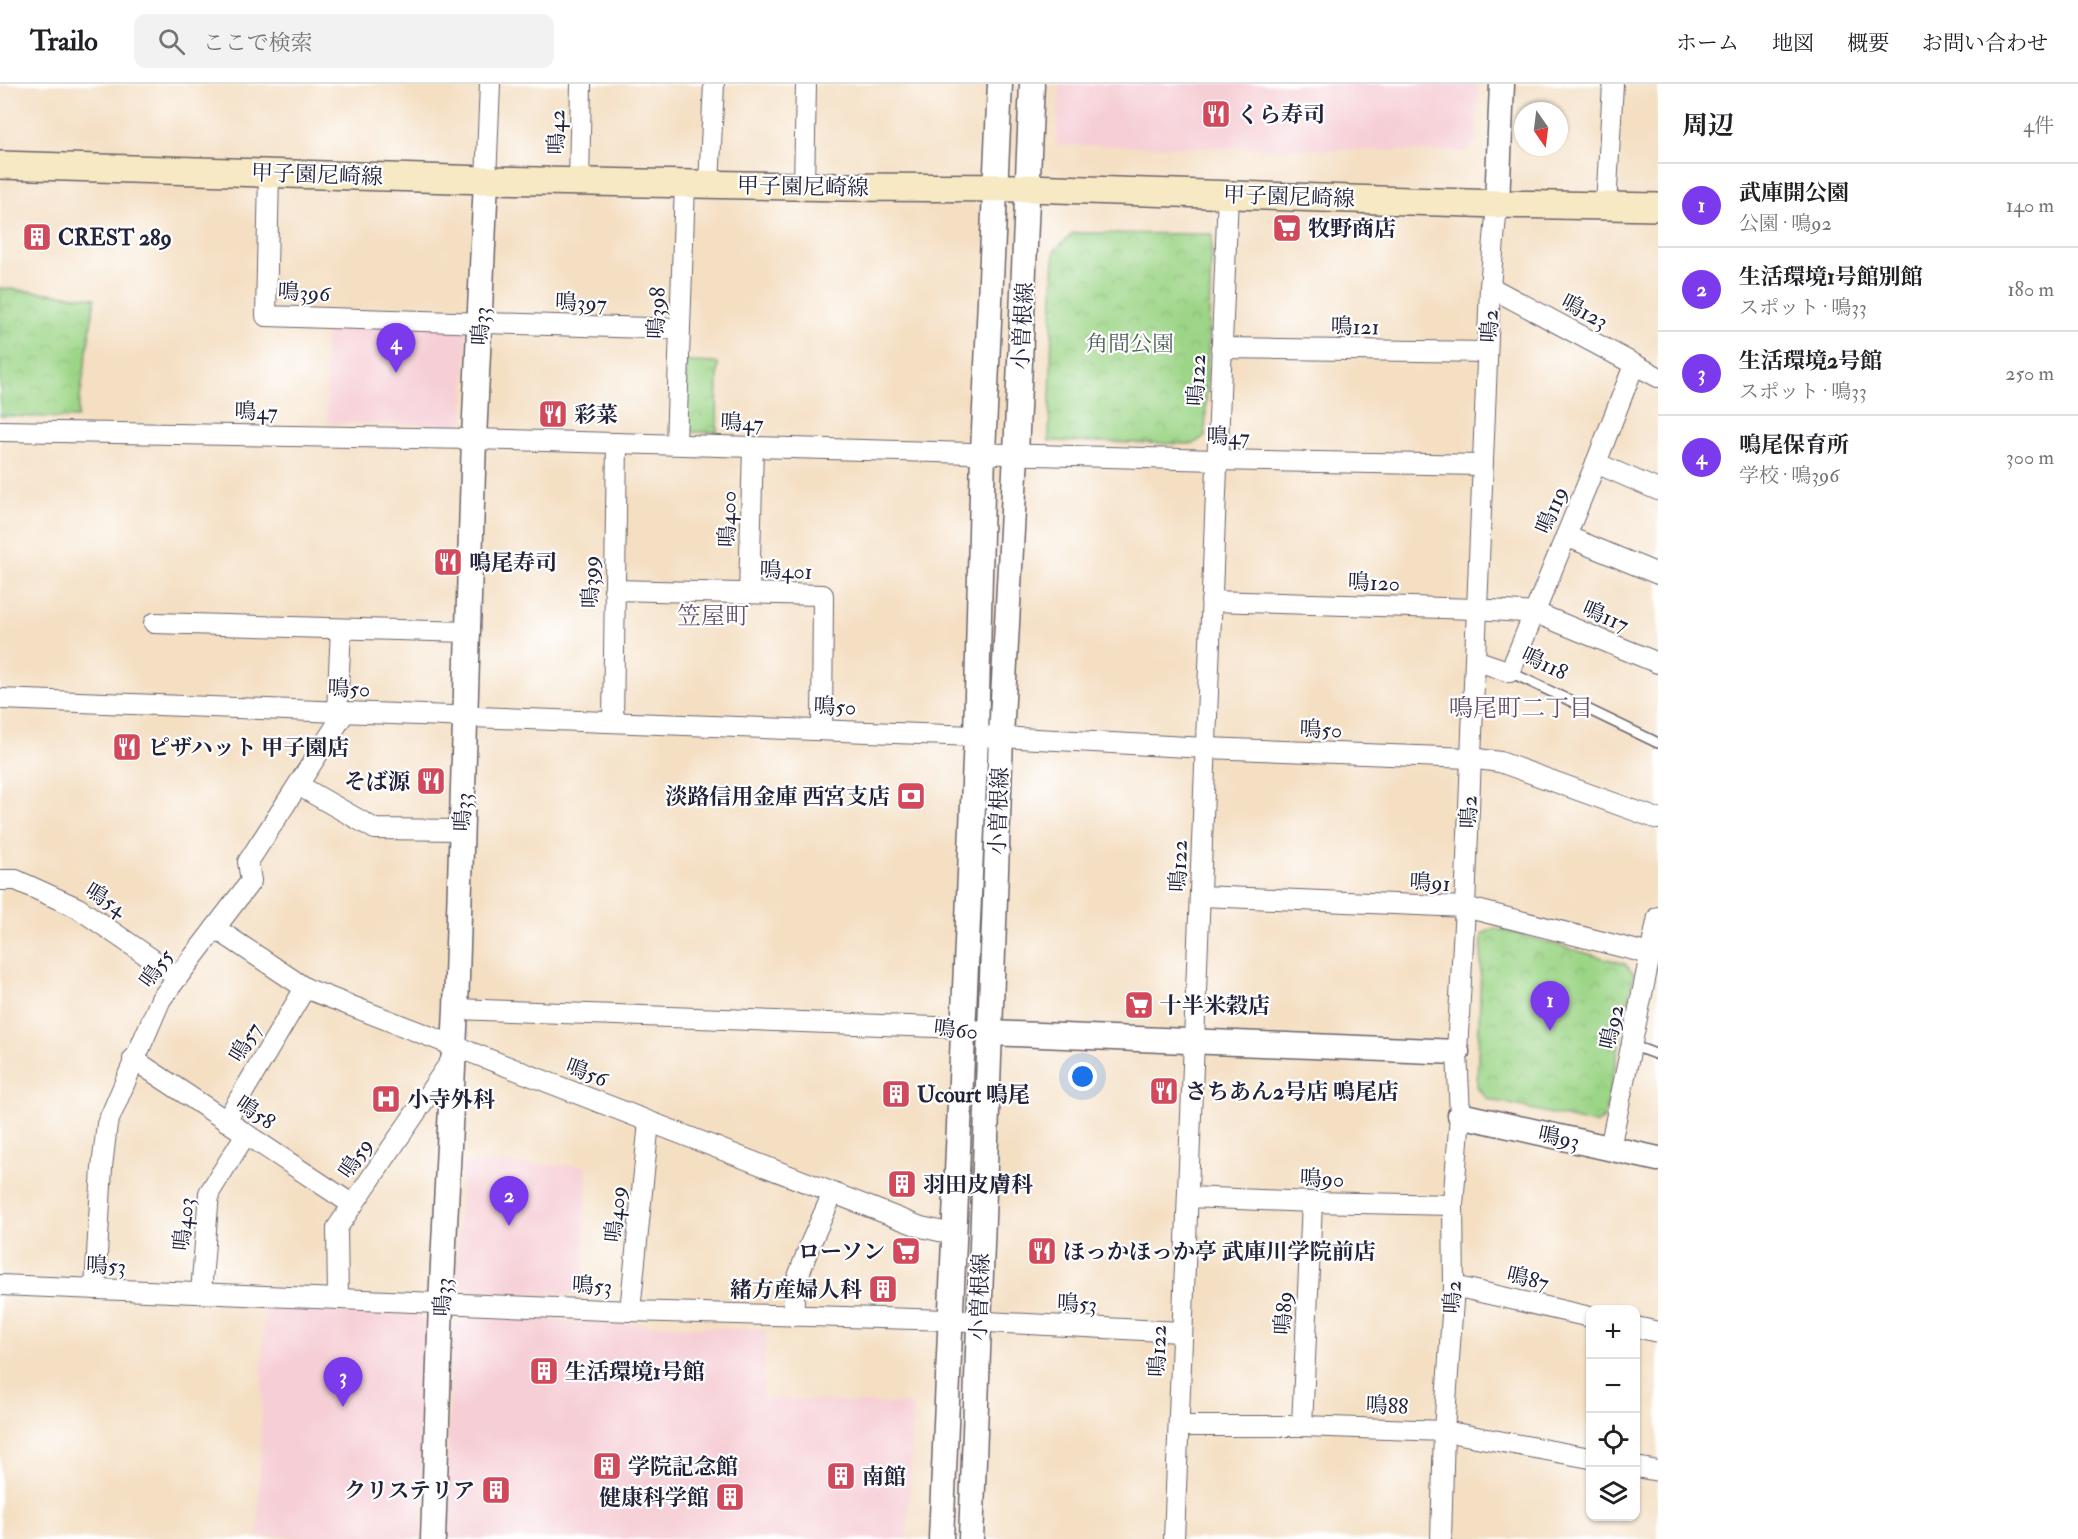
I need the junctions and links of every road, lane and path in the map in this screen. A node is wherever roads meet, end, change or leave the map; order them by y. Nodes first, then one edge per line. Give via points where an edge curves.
1 (490, 84) edge
2 (581, 84) edge
3 (714, 84) edge
4 (806, 84) edge
5 (1000, 84) edge
6 (1032, 84) edge
7 (1502, 84) edge
8 (1613, 84) edge
9 (0, 165) edge
10 (269, 173) junction
11 (486, 180) junction
12 (579, 182) junction
13 (697, 184) junction
14 (804, 186) junction
15 (996, 188) junction
16 (1028, 188) junction
17 (1228, 194) junction
18 (1497, 204) junction
19 (1606, 206) junction
20 (1658, 207) edge
21 (1658, 222) edge
22 (1490, 287) junction
23 (480, 322) junction
24 (680, 329) junction
25 (1221, 348) junction
26 (1487, 352) junction
27 (1634, 365) junction
28 (1658, 377) edge
29 (0, 431) edge
30 (474, 439) junction
31 (617, 443) junction
32 (676, 444) junction
33 (753, 447) junction
34 (983, 452) junction
35 (1016, 454) junction
36 (1216, 460) junction
37 (1596, 463) junction
38 (1482, 465) junction
39 (1658, 490) edge
40 (1566, 536) junction
41 (1658, 574) edge
42 (614, 590) junction
43 (748, 593) junction
44 (1211, 601) junction
45 (1476, 609) junction
46 (1536, 612) junction
47 (154, 622) dead end
48 (341, 629) junction
49 (468, 632) junction
50 (1475, 660) junction
51 (1658, 663) edge
52 (1510, 672) junction
53 (0, 699) edge
54 (341, 712) junction
55 (464, 716) junction
56 (613, 722) junction
57 (822, 730) junction
58 (976, 736) junction
59 (1001, 737) junction
60 (1658, 743) edge
61 (1206, 748) junction
62 (1470, 758) junction
63 (298, 785) junction
64 (1658, 819) edge
65 (461, 830) junction
66 (0, 880) edge
67 (1201, 896) junction
68 (1465, 907) junction
69 (1658, 917) edge
70 (215, 928) junction
71 (1653, 950) edge
72 (178, 977) junction
73 (305, 988) junction
74 (456, 1009) junction
75 (962, 1028) junction
76 (990, 1033) junction
77 (1193, 1042) junction
78 (1631, 1045) junction
79 (454, 1052) junction
80 (1457, 1052) junction
81 (1658, 1055) edge
82 (133, 1059) junction
83 (1461, 1115) junction
84 (226, 1121) junction
85 (649, 1122) junction
86 (246, 1134) junction
87 (1610, 1148) junction
88 (1658, 1159) edge
89 (833, 1193) junction
90 (1189, 1197) junction
91 (1312, 1202) junction
92 (352, 1205) junction
93 (1453, 1205) junction
94 (953, 1234) junction
95 (0, 1285) edge
96 (1454, 1286) junction
97 (95, 1289) junction
98 (201, 1293) junction
99 (338, 1298) junction
100 (441, 1303) junction
101 (630, 1311) junction
102 (793, 1316) junction
103 (1586, 1316) edge
104 (950, 1320) junction
105 (978, 1323) junction
106 (1640, 1328) edge
107 (1181, 1332) junction
108 (1658, 1332) edge
109 (1179, 1426) junction
110 (1302, 1426) junction
111 (1444, 1431) junction
112 (1586, 1457) edge
113 (1640, 1468) edge
114 (1658, 1471) edge
115 (433, 1539) edge
116 (940, 1539) edge
117 (971, 1539) edge
118 (1174, 1539) edge
119 (1441, 1539) edge

1 - 11 street, 鳴33
2 - 12 street, 鳴42
3 - 13 street, 鳴398
4 - 14 street
5 - 15 street, 小曽根線
6 - 16 street, 小曽根線
7 - 18 street, 鳴2
8 - 19 street
9 - 10 main road, 甲子園尼崎線
10 - 11 main road, 甲子園尼崎線
10 - 23 street, 鳴396 via 266,316
11 - 12 main road, 甲子園尼崎線
11 - 23 street, 鳴33
12 - 13 main road, 甲子園尼崎線
13 - 14 main road, 甲子園尼崎線
13 - 24 street, 鳴398
14 - 15 main road, 甲子園尼崎線
15 - 16 main road, 甲子園尼崎線
15 - 34 street, 小曽根線
16 - 17 main road, 甲子園尼崎線
16 - 35 street, 小曽根線
17 - 18 main road, 甲子園尼崎線
17 - 25 street, 鳴122
18 - 19 main road, 甲子園尼崎線
18 - 22 street, 鳴2
19 - 20 main road, 甲子園尼崎線
19 - 21 main road, 甲子園尼崎線
22 - 26 street, 鳴2
22 - 27 street, 鳴123
23 - 24 street, 鳴397
23 - 30 street, 鳴33
24 - 32 street, 鳴398
25 - 26 street, 鳴121
25 - 36 street, 鳴122
26 - 38 street, 鳴2
27 - 28 street, 鳴123
27 - 37 street, 鳴119
29 - 30 street, 鳴47
30 - 31 street, 鳴47
30 - 49 street, 鳴33
31 - 32 street, 鳴47
31 - 42 street, 鳴399
32 - 33 street, 鳴47
33 - 34 street, 鳴47
33 - 43 street, 鳴400
34 - 35 street, 鳴47
34 - 58 street, 小曽根線
35 - 36 street, 鳴47
35 - 59 street, 小曽根線
36 - 38 street, 鳴47
36 - 44 street, 鳴122
37 - 39 street
37 - 40 street, 鳴119
38 - 45 street, 鳴2
40 - 41 street
40 - 46 street, 鳴119
42 - 43 street, 鳴401
42 - 56 street, 鳴399
43 - 57 street, 鳴401 via 823,596
44 - 45 street, 鳴120
44 - 61 street, 鳴122
45 - 46 street, 鳴120
45 - 50 street, 鳴2
46 - 51 street, 鳴117
46 - 52 street, 鳴119
47 - 48 street
48 - 49 street
48 - 54 street
49 - 55 street, 鳴33
50 - 52 street, 鳴118
50 - 62 street, 鳴2
52 - 60 lane, 鳴118
53 - 54 street, 鳴50
54 - 55 street, 鳴50
54 - 63 street, 鳴55
55 - 56 street, 鳴50
55 - 65 street, 鳴33
56 - 57 street, 鳴50
57 - 58 street, 鳴50
58 - 59 street, 鳴50
58 - 75 street, 小曽根線
59 - 61 street, 鳴50
59 - 76 street, 小曽根線
61 - 62 street, 鳴50
61 - 67 street, 鳴122
62 - 64 street, 鳴50 via 1500,762
62 - 68 street, 鳴2
63 - 65 street via 375,829
63 - 70 street, 鳴55 via 248,862 251,881
65 - 74 street, 鳴33
66 - 72 street, 鳴54 via 16,880 78,908
67 - 68 street, 鳴91
67 - 77 street, 鳴122
68 - 71 street, 鳴91
68 - 80 street, 鳴2
69 - 71 street, 鳴92
70 - 72 street, 鳴55
70 - 73 street, 鳴56
71 - 78 street, 鳴92
72 - 82 street, 鳴55 via 161,999
73 - 79 street, 鳴56
73 - 84 street, 鳴57
74 - 75 street, 鳴60
74 - 79 street, 鳴33
75 - 76 street, 鳴60
75 - 94 street, 小曽根線
76 - 77 street, 鳴60
76 - 105 street, 小曽根線
77 - 80 street, 鳴60
77 - 90 street, 鳴122
78 - 81 lane
78 - 87 street, 鳴92
79 - 85 street, 鳴56
79 - 92 street, 鳴59
79 - 100 street, 鳴33
80 - 83 street, 鳴2
82 - 84 street, 鳴58
82 - 97 street, 鳴55 via 107,1124
83 - 87 street, 鳴93
83 - 93 street, 鳴2
84 - 86 street, 鳴58
85 - 89 street, 鳴56
85 - 101 street, 鳴409
86 - 92 street, 鳴58
86 - 98 street, 鳴403 via 209,1193
87 - 88 street, 鳴93
89 - 94 street, 鳴56 via 921,1227
89 - 102 street via 795,1285
90 - 91 street, 鳴90
90 - 107 street, 鳴122
91 - 93 street, 鳴90
91 - 110 street, 鳴89
92 - 99 street, 鳴59 via 337,1228
93 - 96 street, 鳴2
94 - 104 street, 小曽根線
95 - 97 street, 鳴53
96 - 103 street, 鳴87
96 - 111 street, 鳴2
97 - 98 street, 鳴53
98 - 99 street, 鳴53
99 - 100 street, 鳴53
100 - 101 street, 鳴53
100 - 115 street, 鳴33
101 - 102 street, 鳴53
102 - 104 street, 鳴53
104 - 105 street, 鳴53
104 - 116 street, 小曽根線
105 - 107 street, 鳴53
105 - 117 street, 小曽根線
106 - 108 street
107 - 109 street, 鳴122
109 - 110 street, 鳴88
109 - 118 street, 鳴122
110 - 111 street, 鳴88
111 - 112 street, 鳴88
111 - 119 street, 鳴2
113 - 114 street

